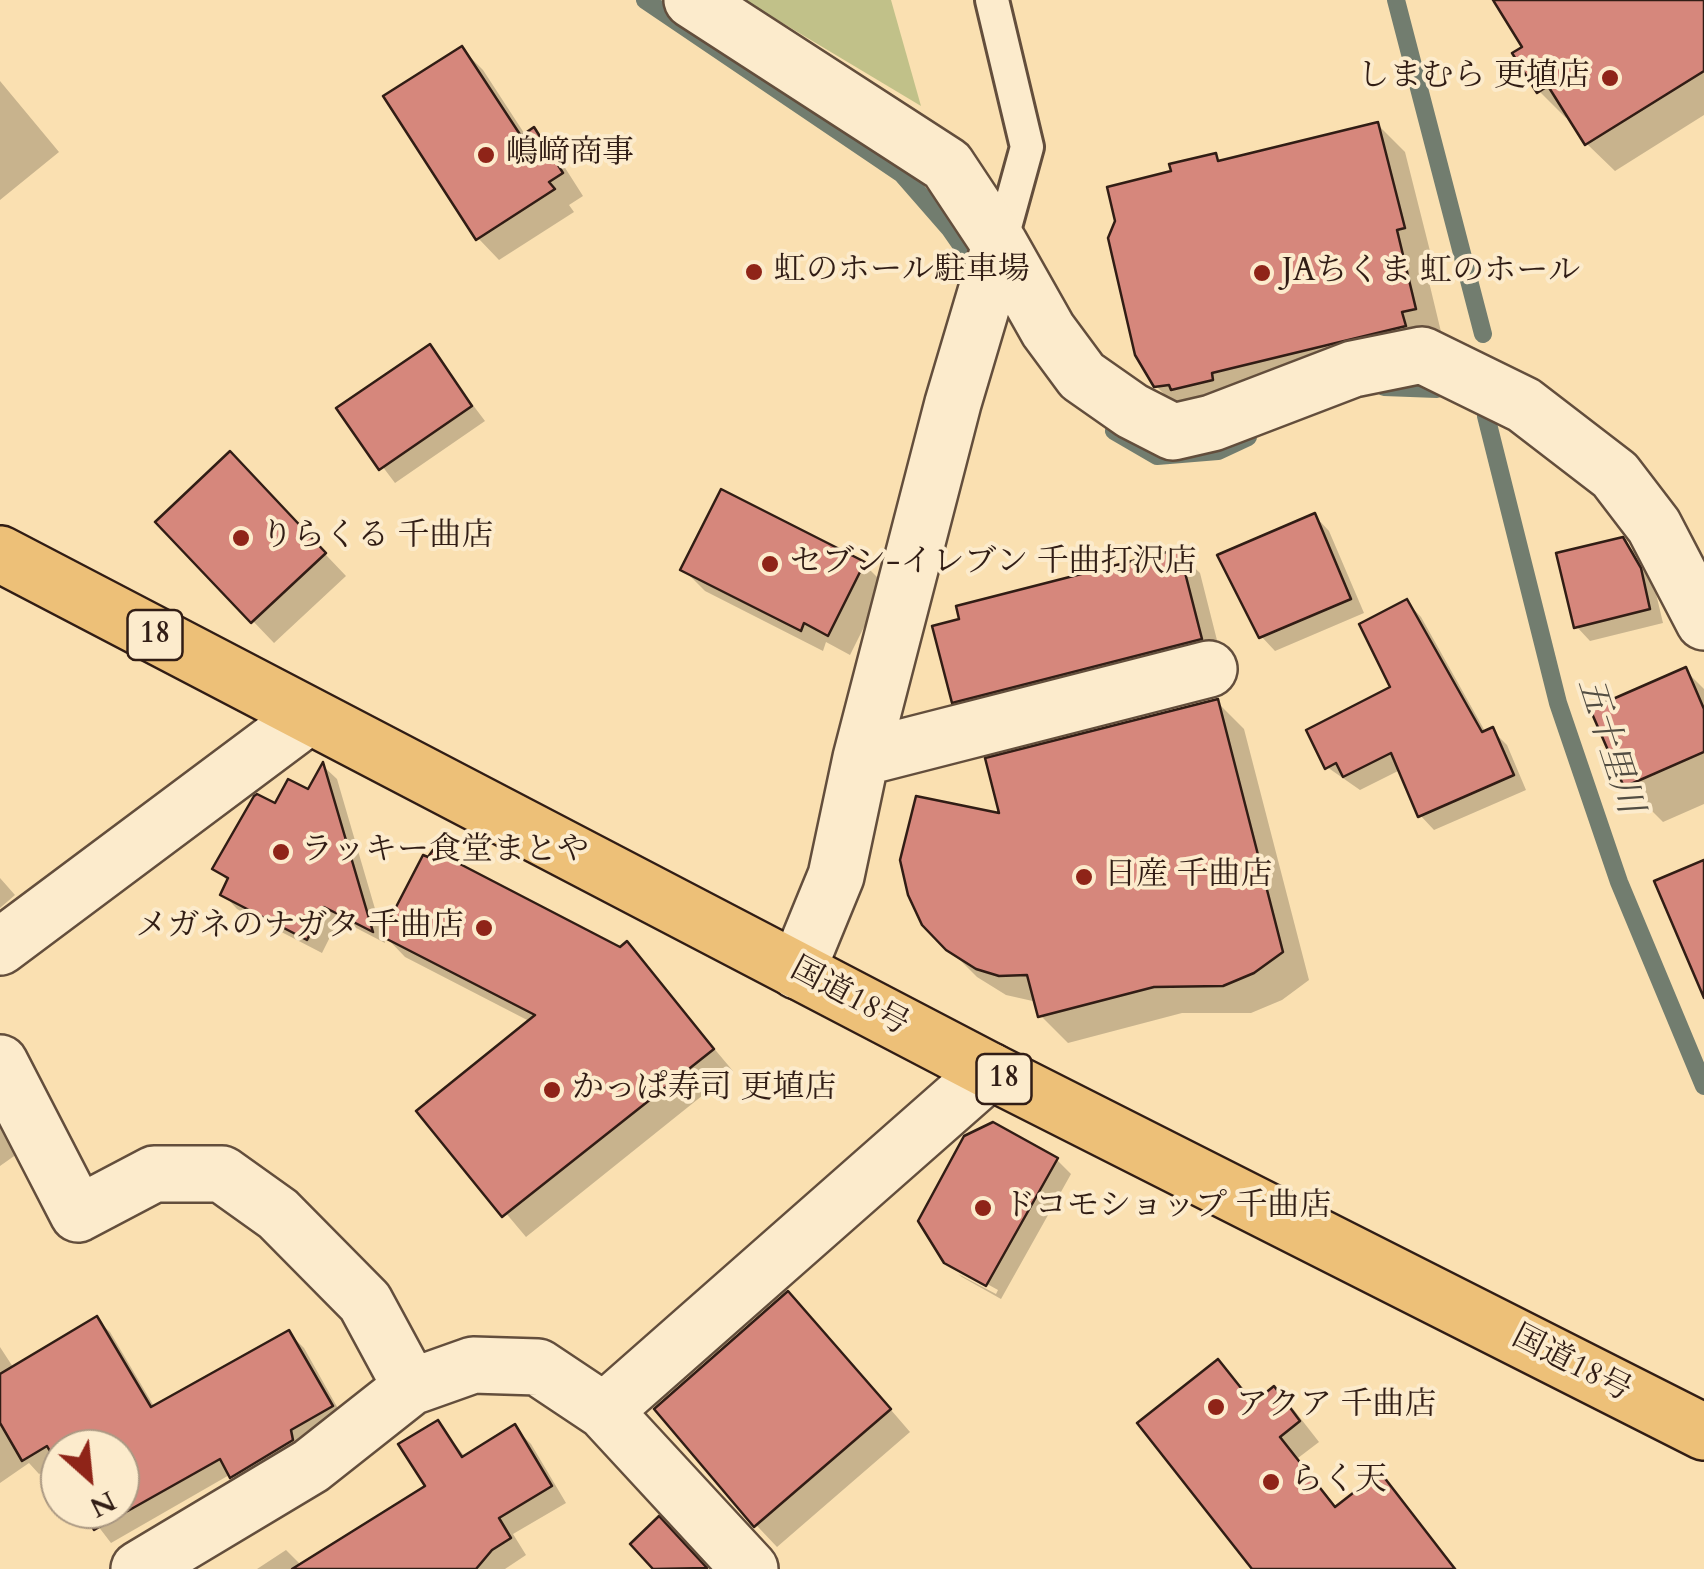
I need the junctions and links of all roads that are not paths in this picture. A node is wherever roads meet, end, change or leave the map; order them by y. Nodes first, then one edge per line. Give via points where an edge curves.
1 (692, 0) edge
2 (992, 0) edge
3 (1000, 245) junction
4 (0, 554) edge
5 (1704, 622) edge
6 (1209, 669) dead end
7 (310, 716) junction
8 (861, 758) junction
9 (0, 947) edge
10 (797, 971) junction
11 (0, 1063) edge
12 (990, 1072) junction
13 (412, 1387) junction
14 (604, 1412) junction
15 (1704, 1432) edge
16 (139, 1569) edge
17 (750, 1569) edge

1 - 3 street via 947,165
2 - 3 lane via 1027,147
3 - 5 street via 1082,376 1173,432 1212,424 1353,369 1422,355 1524,405 1615,476 1654,526
3 - 8 street
4 - 7 highway, 国道18号 / 18
6 - 8 street
7 - 9 street
7 - 10 highway, 国道18号 / 18
8 - 10 street via 836,876
10 - 12 highway, 国道18号 / 18
11 - 13 street via 78,1214 154,1174 222,1174 278,1214 366,1302
12 - 14 street
12 - 15 highway, 国道18号 / 18
13 - 14 street via 473,1365 538,1366
13 - 16 street via 310,1466
14 - 17 street

